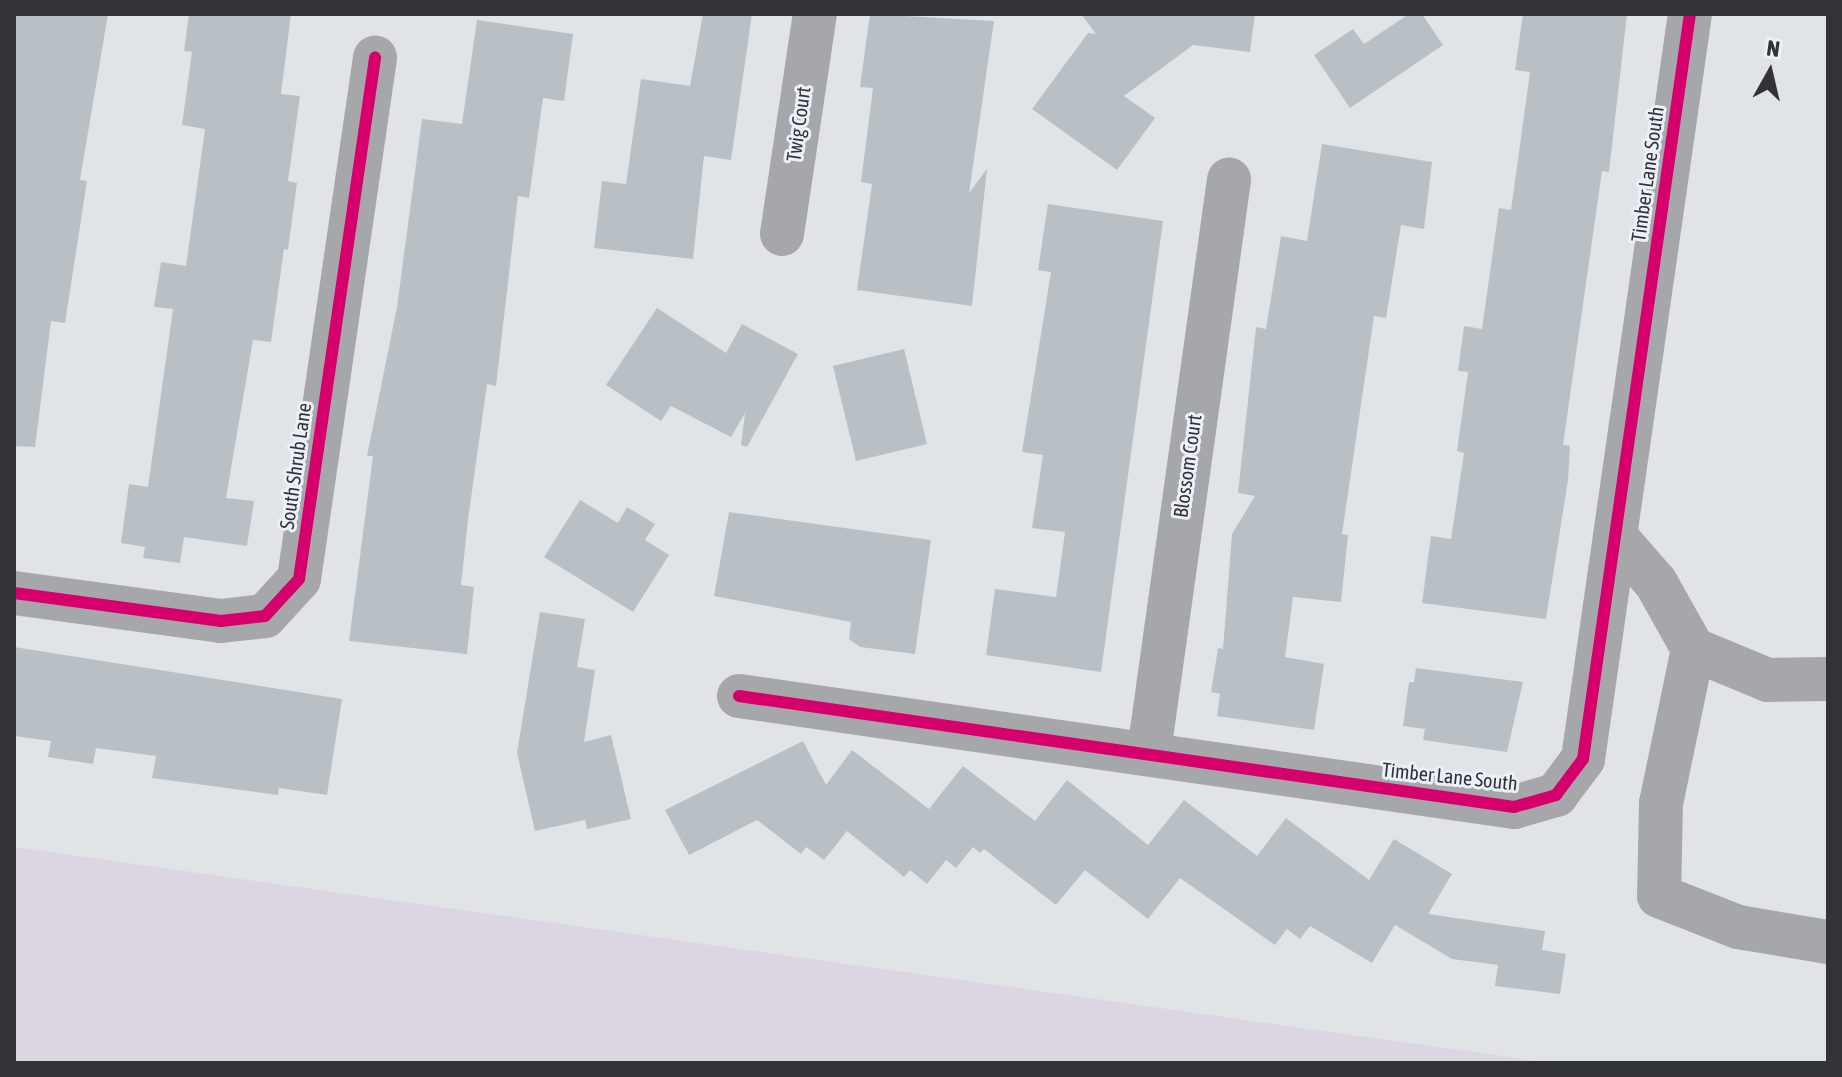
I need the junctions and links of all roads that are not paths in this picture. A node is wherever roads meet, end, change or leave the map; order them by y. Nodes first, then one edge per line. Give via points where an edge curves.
1 (815, 14) edge
2 (1690, 14) edge
3 (375, 58) dead end
4 (1229, 180) dead end
5 (782, 234) dead end
6 (1615, 536) junction
7 (14, 593) edge
8 (1693, 649) junction
9 (1828, 679) edge
10 (739, 696) dead end
11 (1149, 752) junction
12 (1828, 942) edge

1 - 5 street, Twig Court
2 - 6 street, Timber Lane South
3 - 7 street, South Shrub Lane via 299,579 265,616 221,621
4 - 11 street, Blossom Court
6 - 8 street via 1656,583
6 - 11 street, Timber Lane South via 1583,759 1556,795 1514,807
8 - 9 street via 1768,680
8 - 12 street via 1661,803 1659,896 1738,927
10 - 11 street, Timber Lane South

